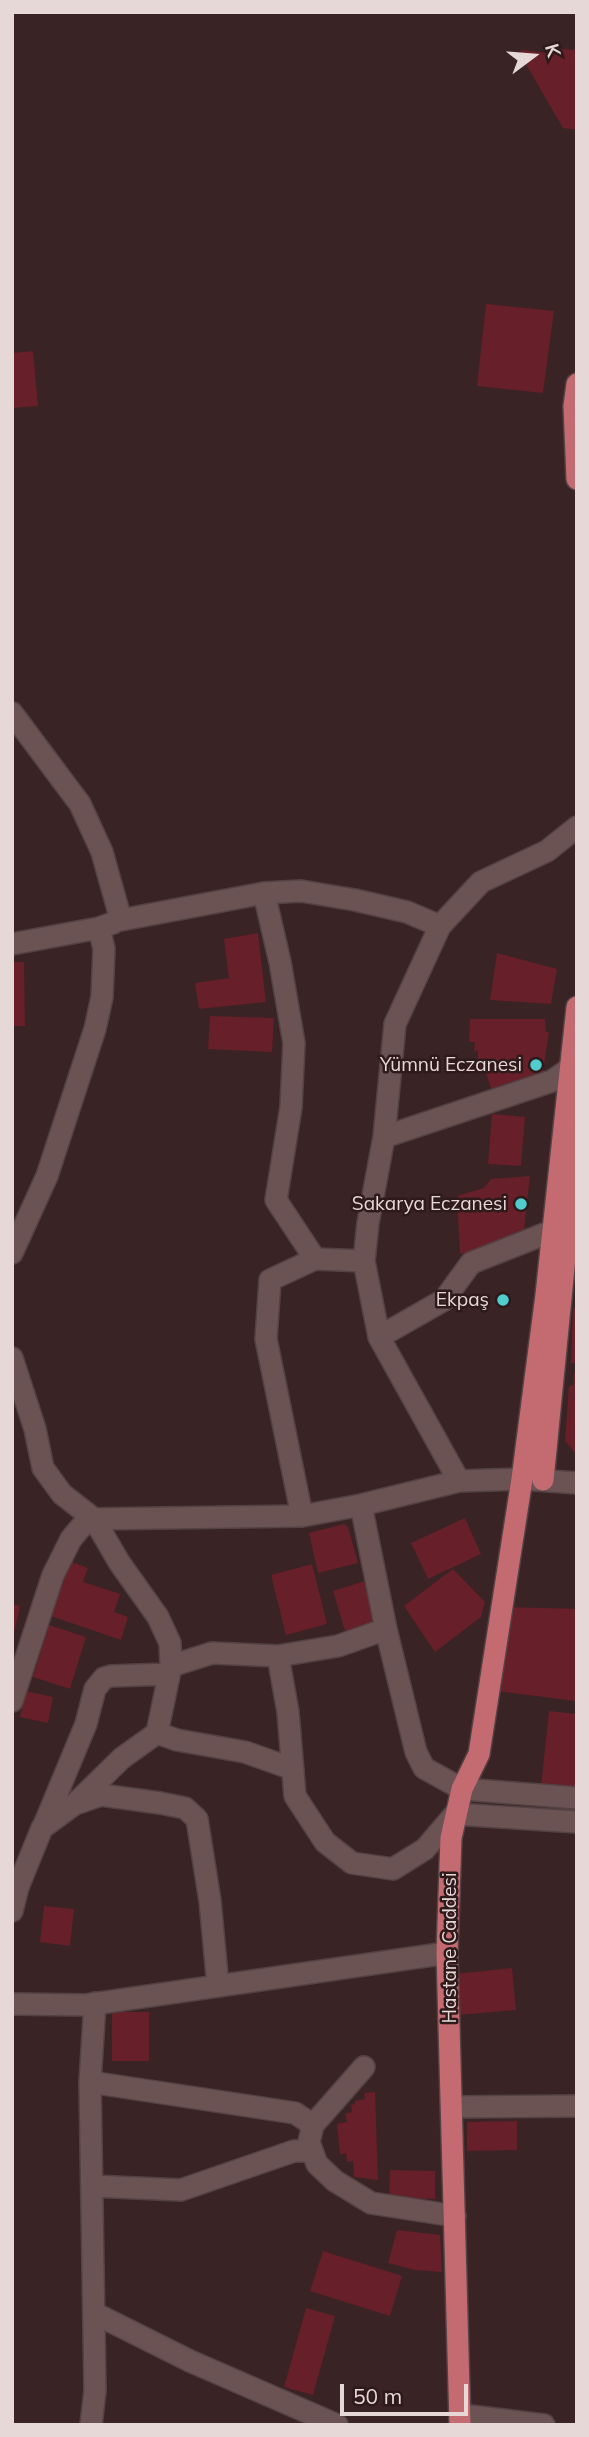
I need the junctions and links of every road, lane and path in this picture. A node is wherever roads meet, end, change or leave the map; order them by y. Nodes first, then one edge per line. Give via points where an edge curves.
1 (577, 384) edge
2 (577, 479) edge
3 (12, 713) edge
4 (577, 827) edge
5 (264, 892) junction
6 (121, 920) junction
7 (440, 926) junction
8 (99, 928) junction
9 (12, 944) edge
10 (577, 1007) edge
11 (569, 1069) junction
12 (577, 1136) edge
13 (384, 1137) junction
14 (552, 1231) junction
15 (12, 1253) edge
16 (315, 1259) junction
17 (364, 1261) junction
18 (562, 1296) edge
19 (379, 1337) junction
20 (13, 1360) edge
21 (12, 1427) edge
22 (35, 1429) junction
23 (532, 1479) junction
24 (459, 1481) junction
25 (577, 1483) edge
26 (361, 1505) junction
27 (302, 1516) junction
28 (94, 1519) junction
29 (386, 1629) junction
30 (278, 1656) junction
31 (170, 1670) junction
32 (12, 1701) edge
33 (157, 1733) junction
34 (293, 1769) junction
35 (462, 1789) junction
36 (577, 1798) edge
37 (76, 1803) junction
38 (455, 1814) junction
39 (577, 1822) edge
40 (42, 1828) junction
41 (12, 1911) edge
42 (447, 1953) junction
43 (218, 1986) junction
44 (95, 2003) junction
45 (12, 2004) edge
46 (365, 2067) dead end
47 (90, 2082) junction
48 (577, 2106) edge
49 (452, 2107) junction
50 (313, 2125) junction
51 (311, 2151) junction
52 (92, 2186) junction
53 (455, 2216) junction
54 (93, 2313) junction
55 (461, 2420) edge
56 (91, 2425) edge
57 (337, 2425) edge
58 (544, 2425) edge

1 - 2 main road
3 - 6 street via 80,804 102,852
4 - 7 street via 547,851 481,881
5 - 6 street
5 - 7 street via 301,891 355,900 407,912
5 - 16 street via 294,1043 291,1107 276,1200
6 - 8 street
7 - 13 street via 395,1024
8 - 9 street
8 - 15 street via 102,997 95,1029 47,1176
10 - 11 main road
11 - 13 street via 552,1081
11 - 14 main road
12 - 18 main road
13 - 17 street
14 - 18 main road
14 - 19 street via 471,1263 444,1300
16 - 17 street
16 - 27 street via 270,1280 266,1339
17 - 19 street
18 - 23 main road, Hastane Caddesi
19 - 24 street
20 - 22 street
21 - 22 street
22 - 28 street via 43,1468 62,1494
23 - 24 street
23 - 25 street
23 - 35 main road, Hastane Caddesi via 479,1754
24 - 26 street
26 - 27 street
26 - 29 street
27 - 28 street
28 - 31 street via 158,1618 170,1643
28 - 32 street via 71,1539 52,1575
29 - 30 street via 338,1646
29 - 35 street via 416,1752 424,1768
30 - 31 street via 212,1653
30 - 34 street
31 - 33 street
31 - 40 street via 111,1676 95,1689 86,1724
33 - 34 street via 245,1752
33 - 37 street via 122,1758
34 - 38 street via 295,1796 325,1842 352,1863 393,1869 425,1849
35 - 36 street
35 - 38 main road, Hastane Caddesi
37 - 40 street
37 - 43 street via 113,1797 185,1808 197,1819
38 - 39 street
38 - 42 main road, Hastane Caddesi
40 - 41 street
42 - 43 street
42 - 49 main road, Hastane Caddesi
43 - 44 street
44 - 45 street
44 - 47 street
46 - 50 street
47 - 50 street via 295,2113
47 - 52 street
48 - 49 street
49 - 53 main road, Hastane Caddesi
50 - 51 street
51 - 52 street via 294,2151 181,2190
51 - 53 street via 335,2181 371,2203
52 - 54 street
53 - 55 main road, Hastane Caddesi
54 - 56 street
54 - 57 street
55 - 58 street

